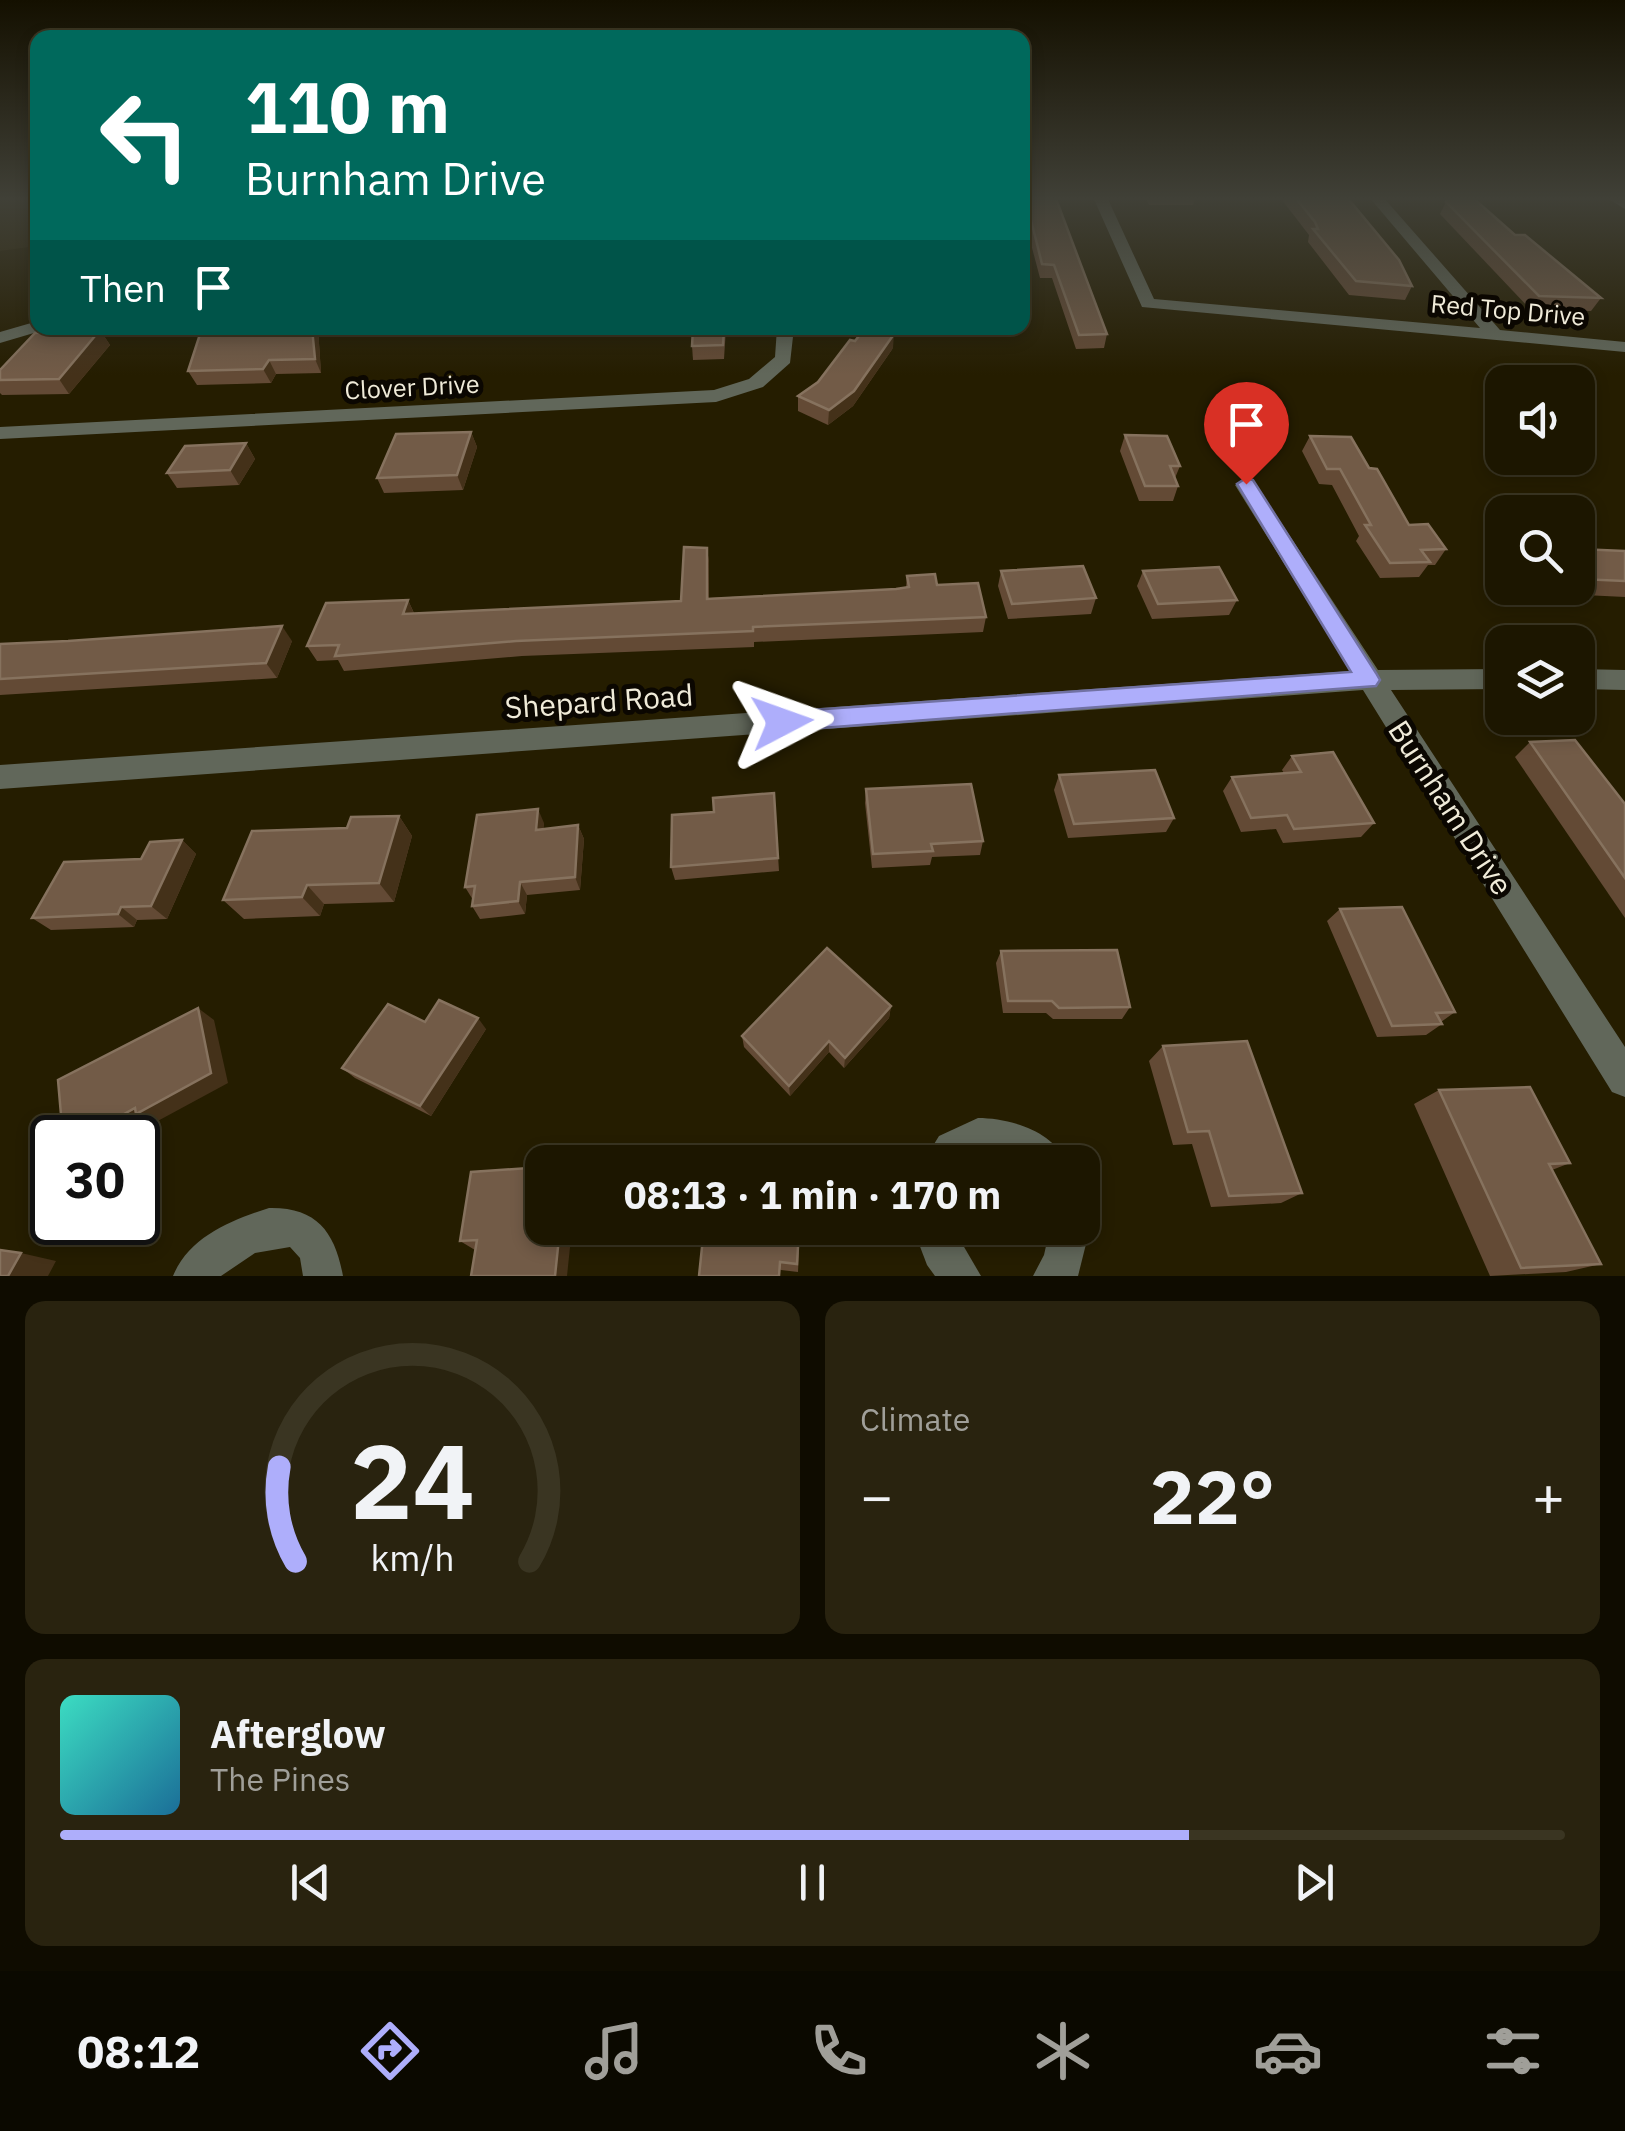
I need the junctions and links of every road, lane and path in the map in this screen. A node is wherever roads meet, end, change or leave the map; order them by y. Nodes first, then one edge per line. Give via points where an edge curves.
1 (1127, 257) edge
2 (1428, 257) edge
3 (30, 329) edge
4 (1494, 334) junction
5 (784, 335) edge
6 (0, 338) edge
7 (1625, 346) edge
8 (0, 433) edge
9 (1246, 484) dead end
10 (1485, 679) edge
11 (1595, 679) edge
12 (1368, 680) junction
13 (1625, 680) edge
14 (0, 777) edge
15 (1625, 1078) edge
16 (960, 1145) edge
17 (1026, 1145) edge
18 (939, 1245) edge
19 (1066, 1245) edge
20 (193, 1276) edge
21 (323, 1276) edge
22 (961, 1276) edge
23 (1052, 1276) edge

1 - 4 street, Red Top Drive via 1148,303
2 - 4 street
3 - 6 street
4 - 7 street, Red Top Drive
5 - 8 street, Clover Drive via 784,359 756,384 716,396
9 - 12 street, Burnham Drive
10 - 12 street, Shepard Road
11 - 13 street
12 - 14 street, Shepard Road
12 - 15 street, Burnham Drive
16 - 17 street via 1004,1136
18 - 22 street
19 - 23 street
20 - 21 street via 229,1241 281,1226 316,1247

